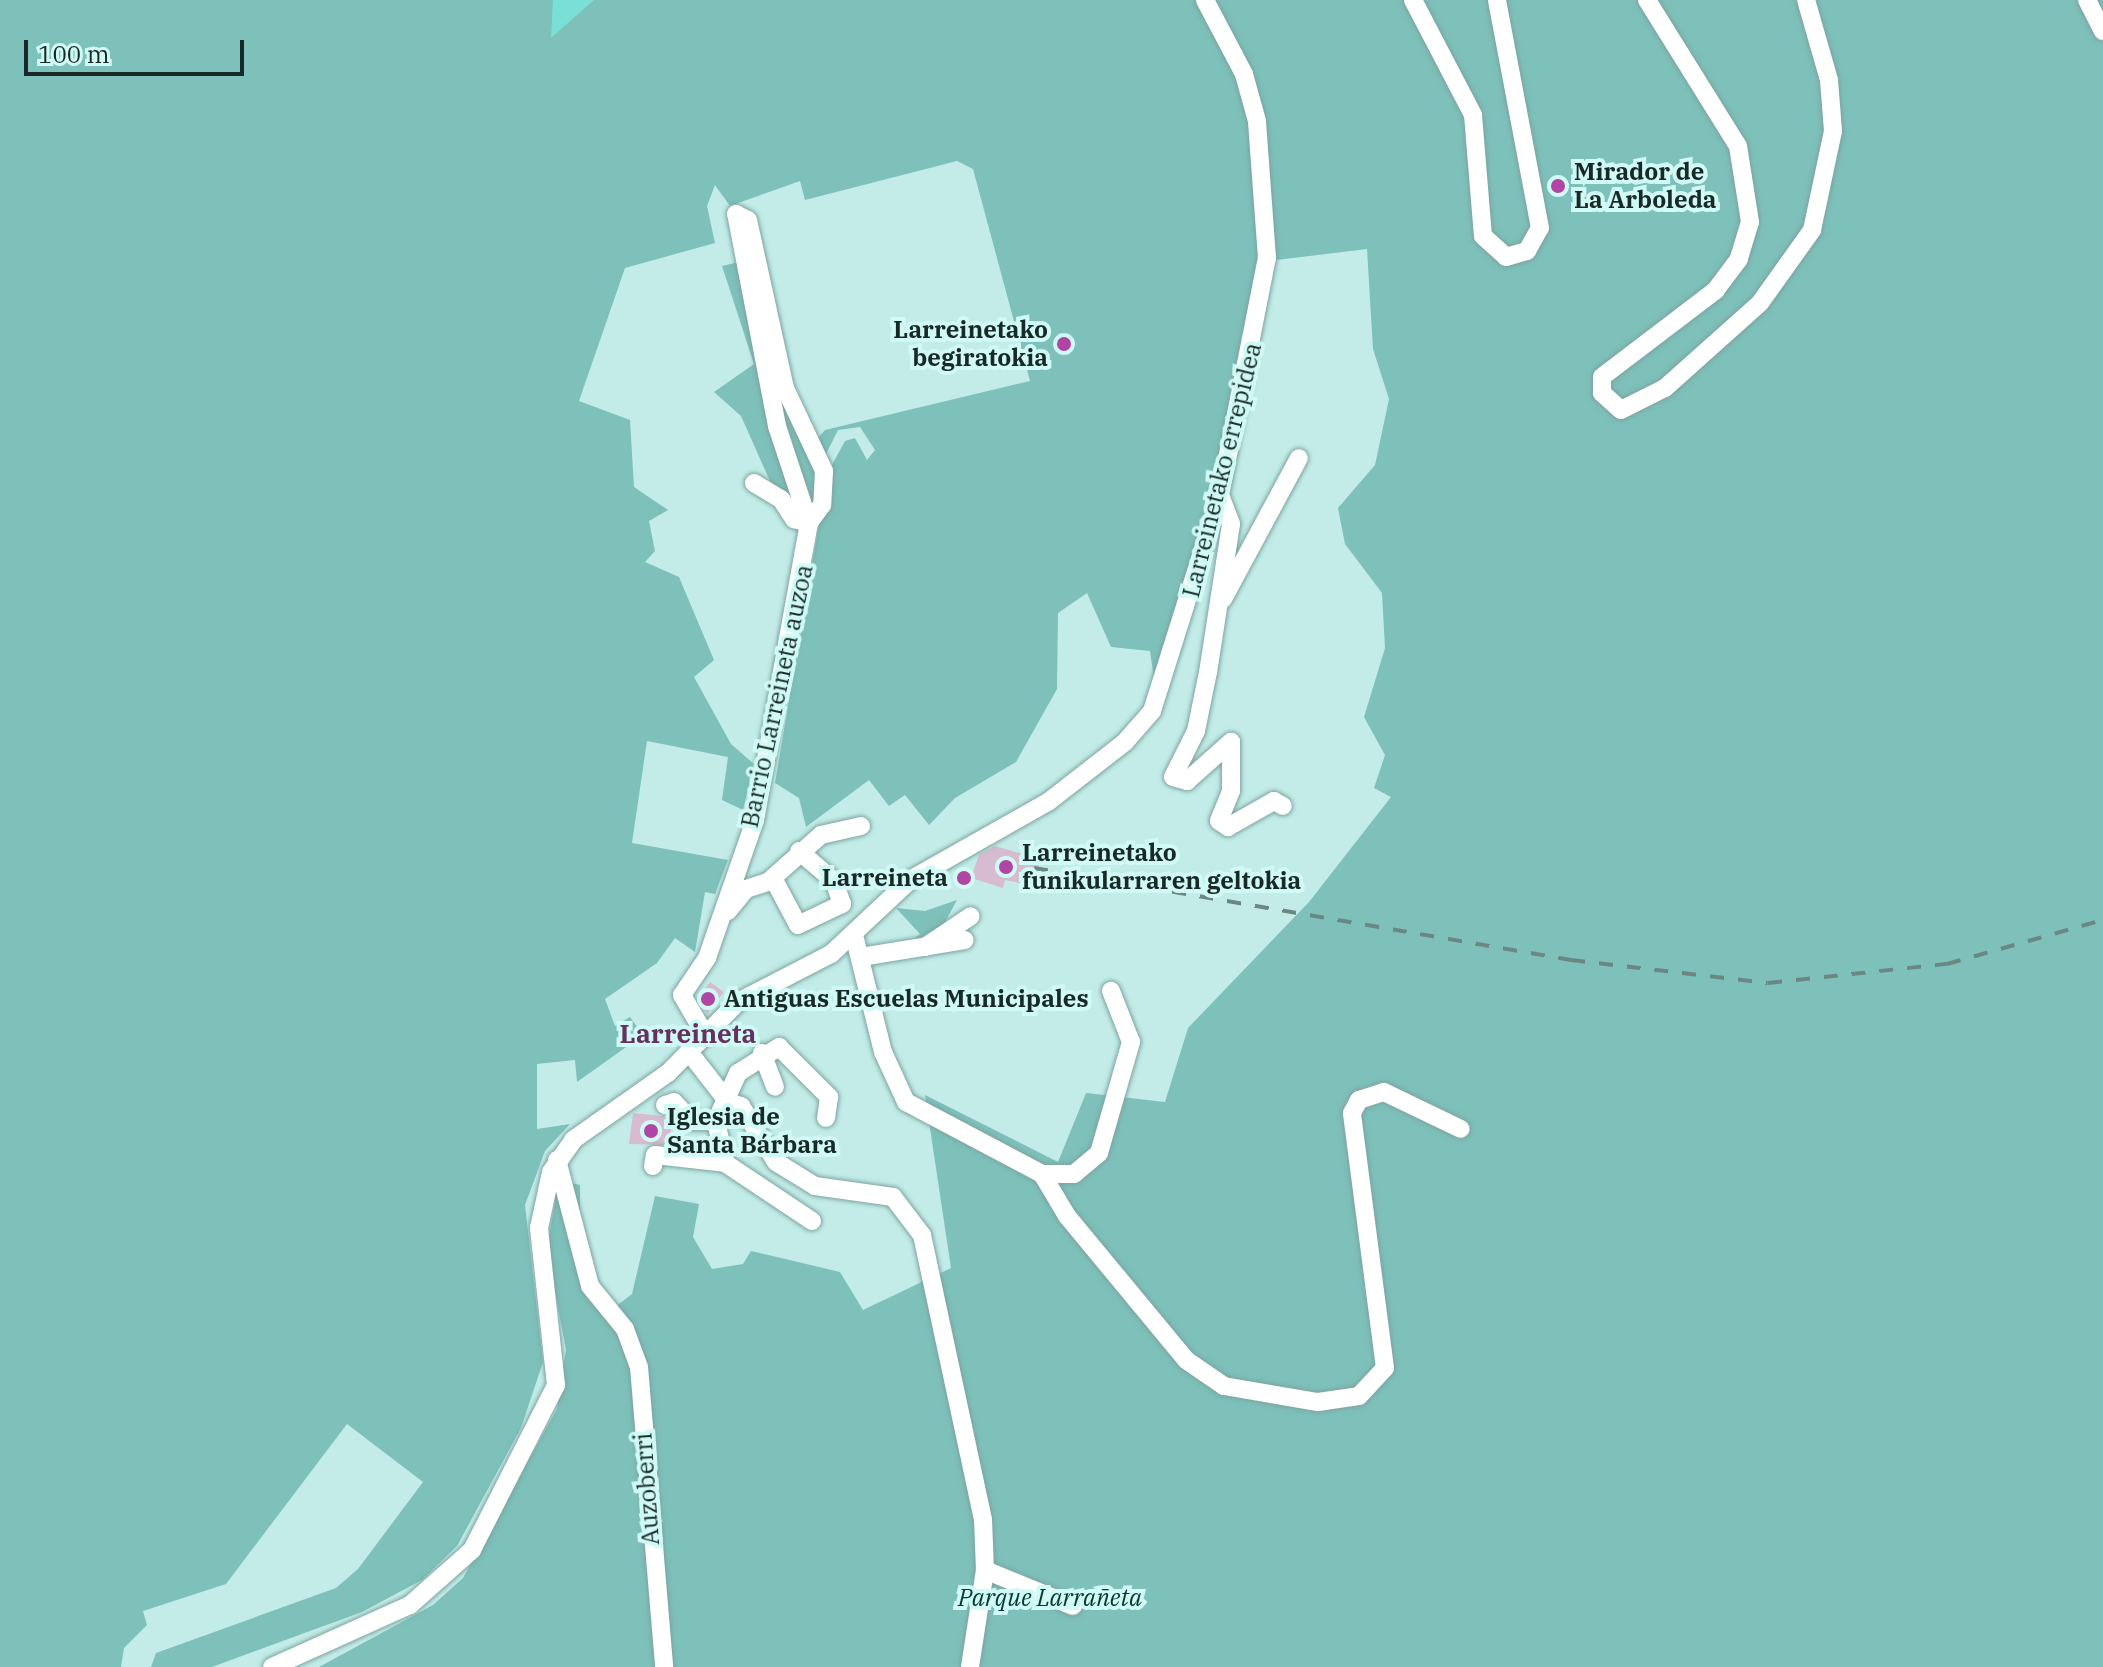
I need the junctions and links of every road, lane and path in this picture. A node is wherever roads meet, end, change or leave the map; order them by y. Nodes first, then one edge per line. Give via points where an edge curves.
1 (1205, 0) edge
2 (1413, 0) edge
3 (1497, 0) edge
4 (1647, 0) edge
5 (1806, 0) edge
6 (2087, 0) edge
7 (2103, 31) edge
8 (1299, 458) dead end
9 (754, 483) dead end
10 (1220, 495) junction
11 (809, 523) junction
12 (1211, 627) junction
13 (1283, 806) dead end
14 (861, 826) dead end
15 (799, 851) junction
16 (773, 878) junction
17 (721, 913) junction
18 (971, 916) dead end
19 (854, 935) junction
20 (965, 940) dead end
21 (912, 954) junction
22 (861, 957) junction
23 (1111, 991) dead end
24 (704, 1033) junction
25 (689, 1052) junction
26 (762, 1053) junction
27 (775, 1087) dead end
28 (728, 1102) junction
29 (665, 1105) dead end
30 (826, 1118) dead end
31 (716, 1121) junction
32 (1461, 1129) dead end
33 (764, 1151) junction
34 (557, 1160) junction
35 (725, 1163) junction
36 (653, 1166) dead end
37 (1042, 1174) junction
38 (776, 1198) junction
39 (812, 1221) dead end
40 (985, 1570) junction
41 (1073, 1606) dead end
42 (340, 1638) junction
43 (255, 1667) edge
44 (272, 1667) edge
45 (664, 1667) edge
46 (970, 1667) edge

1 - 10 street, Larreinetako errepidea via 1244,74 1266,176 1261,299
2 - 3 street via 1473,115 1483,236 1506,257 1527,251 1540,228
4 - 5 street via 1738,146 1750,222 1739,259 1716,290 1602,377 1602,393 1621,410 1665,388 1760,303 1812,230 1833,131 1829,80
6 - 7 street
8 - 12 street
9 - 11 street via 781,499 794,519
10 - 12 street via 1231,524
10 - 19 street, Larreinetako errepidea via 1152,711 1100,763 966,853 910,880
11 - 11 street, Barrio Larreineta auzoa via 822,505 824,471 785,388 748,220 736,214 777,426
11 - 17 street, Barrio Larreineta auzoa via 755,820
12 - 13 street via 1196,731 1174,780 1187,781 1231,742 1231,791 1219,821 1228,827 1274,801
14 - 15 street via 833,830
15 - 16 street
15 - 16 street via 834,881 842,904 798,925
16 - 17 street via 746,889
17 - 24 street, Barrio Larreineta auzoa via 707,958 682,995
18 - 21 street
19 - 22 street
19 - 24 street via 750,994
20 - 21 street
21 - 22 street
22 - 37 street via 883,1052 906,1102
23 - 37 street via 1130,1050 1099,1153 1074,1174
24 - 25 street
25 - 28 street
25 - 34 street via 590,1125
26 - 27 street
26 - 28 street via 738,1073
26 - 30 street via 785,1049 822,1081 829,1097
28 - 31 street
28 - 33 street via 741,1106
29 - 31 street via 674,1102 691,1121
31 - 35 street
32 - 37 street via 1384,1092 1359,1100 1352,1113 1385,1368 1359,1396 1318,1402 1224,1386 1186,1360 1067,1216
33 - 38 street via 781,1189
33 - 40 street via 815,1186 893,1197 924,1245 980,1492
34 - 42 street via 539,1228 557,1362 546,1412 460,1566 410,1605
34 - 45 street, Auzoberri via 590,1286 620,1323 639,1367
35 - 36 street via 655,1155
35 - 38 street
38 - 39 street
40 - 41 street
40 - 46 street
42 - 43 street
42 - 44 street

